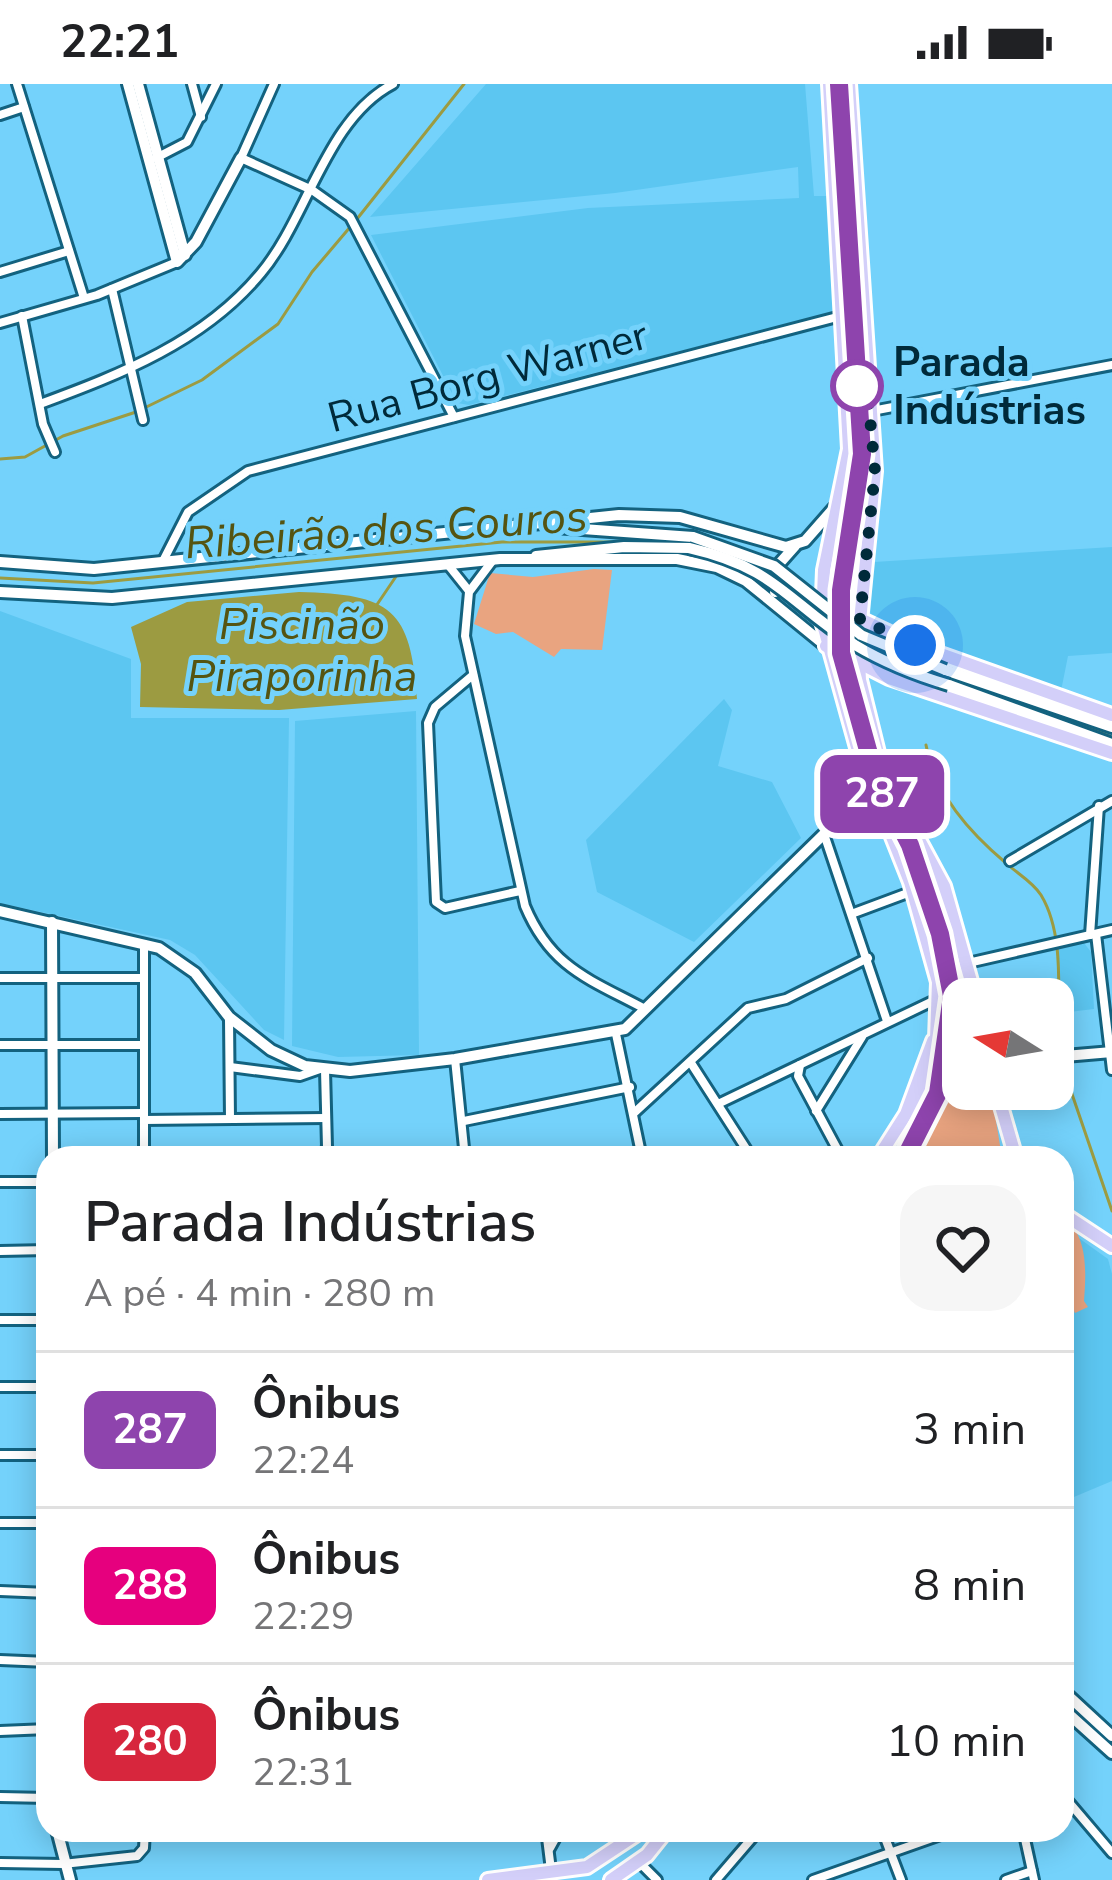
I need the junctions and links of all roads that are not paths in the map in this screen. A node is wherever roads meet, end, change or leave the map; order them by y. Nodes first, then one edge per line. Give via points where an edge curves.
1 (17, 84) edge
2 (128, 84) edge
3 (138, 84) edge
4 (191, 84) edge
5 (216, 84) edge
6 (274, 84) edge
7 (393, 84) edge
8 (829, 84) edge
9 (849, 84) edge
10 (25, 107) junction
11 (0, 115) edge
12 (201, 118) junction
13 (241, 158) junction
14 (155, 159) junction
15 (312, 190) junction
16 (69, 251) junction
17 (181, 258) junction
18 (0, 272) edge
19 (112, 290) junction
20 (84, 298) junction
21 (22, 316) junction
22 (842, 316) junction
23 (0, 322) edge
24 (1112, 365) edge
25 (128, 371) junction
26 (40, 404) junction
27 (871, 411) junction
28 (454, 417) junction
29 (142, 418) dead end
30 (51, 446) dead end
31 (842, 495) junction
32 (534, 526) junction
33 (173, 536) junction
34 (760, 542) junction
35 (798, 544) junction
36 (509, 558) junction
37 (182, 559) junction
38 (494, 560) junction
39 (164, 561) junction
40 (0, 562) edge
41 (446, 564) junction
42 (746, 581) junction
43 (0, 592) edge
44 (469, 592) junction
45 (781, 608) junction
46 (860, 619) junction
47 (915, 645) junction
48 (826, 646) junction
49 (858, 662) junction
50 (473, 675) junction
51 (895, 680) junction
52 (866, 705) junction
53 (1112, 715) edge
54 (1112, 727) edge
55 (1112, 744) edge
56 (1112, 753) edge
57 (871, 788) junction
58 (1112, 800) edge
59 (1099, 806) junction
60 (884, 815) junction
61 (848, 816) junction
62 (825, 837) junction
63 (1010, 861) dead end
64 (520, 891) junction
65 (913, 891) junction
66 (0, 911) edge
67 (854, 913) junction
68 (52, 922) junction
69 (1112, 931) edge
70 (1093, 934) junction
71 (144, 943) junction
72 (868, 958) junction
73 (968, 963) junction
74 (0, 978) edge
75 (52, 978) junction
76 (144, 978) junction
77 (971, 978) edge
78 (939, 998) junction
79 (942, 998) edge
80 (646, 1010) junction
81 (229, 1017) junction
82 (887, 1021) junction
83 (938, 1028) junction
84 (866, 1033) junction
85 (616, 1034) junction
86 (52, 1045) junction
87 (144, 1045) junction
88 (0, 1046) edge
89 (833, 1048) junction
90 (1111, 1052) edge
91 (1074, 1055) edge
92 (455, 1059) junction
93 (847, 1060) junction
94 (691, 1063) junction
95 (230, 1067) junction
96 (323, 1069) junction
97 (799, 1070) junction
98 (1112, 1070) edge
99 (630, 1087) junction
100 (721, 1103) junction
101 (1002, 1110) edge
102 (816, 1111) junction
103 (634, 1112) junction
104 (52, 1113) junction
105 (0, 1114) edge
106 (144, 1117) junction
107 (326, 1118) junction
108 (230, 1119) junction
109 (464, 1121) junction
110 (1011, 1143) junction
111 (52, 1146) edge
112 (144, 1146) edge
113 (327, 1146) edge
114 (465, 1146) edge
115 (640, 1146) edge
116 (745, 1146) edge
117 (835, 1146) edge
118 (886, 1146) edge
119 (907, 1146) edge
120 (1010, 1146) edge
121 (1012, 1146) edge
122 (0, 1182) edge
123 (36, 1182) edge
124 (1074, 1221) edge
125 (1109, 1244) edge
126 (36, 1250) edge
127 (0, 1251) edge
128 (0, 1320) edge
129 (36, 1320) edge
130 (0, 1387) edge
131 (36, 1387) edge
132 (0, 1455) edge
133 (36, 1455) edge
134 (0, 1523) edge
135 (36, 1523) edge
136 (0, 1591) edge
137 (36, 1592) edge
138 (0, 1660) edge
139 (36, 1662) edge
140 (1074, 1701) edge
141 (1074, 1719) edge
142 (36, 1730) edge
143 (0, 1731) edge
144 (1112, 1736) edge
145 (1112, 1754) edge
146 (0, 1797) edge
147 (36, 1798) edge
148 (1074, 1808) edge
149 (59, 1842) edge
150 (144, 1842) edge
151 (548, 1842) edge
152 (553, 1842) edge
153 (627, 1842) edge
154 (657, 1842) edge
155 (749, 1842) edge
156 (887, 1842) edge
157 (922, 1842) edge
158 (1026, 1842) edge
159 (549, 1850) junction
160 (891, 1853) junction
161 (1112, 1853) edge
162 (639, 1862) junction
163 (0, 1863) edge
164 (63, 1864) junction
165 (552, 1874) junction
166 (1033, 1875) edge
167 (70, 1880) edge
168 (488, 1880) edge
169 (611, 1880) edge
170 (657, 1880) edge
171 (716, 1880) edge
172 (813, 1880) edge
173 (901, 1880) edge
174 (1006, 1880) edge

1 - 10 street
2 - 14 main road
3 - 14 main road
4 - 12 street
5 - 12 street
6 - 13 street
7 - 15 street via 362,109
8 - 22 main road
9 - 27 main road
10 - 11 street
10 - 16 street
12 - 14 street via 184,145
13 - 15 street
13 - 17 main road
14 - 17 main road
15 - 25 street via 279,248 228,307
15 - 28 street via 358,228
16 - 18 street
16 - 20 street
17 - 19 street
19 - 20 street
19 - 25 street
20 - 21 street
21 - 23 street
21 - 26 street
22 - 28 street, Rua Borg Warner
22 - 31 main road via 849,449
24 - 27 street
25 - 26 street
25 - 29 street
26 - 30 street
27 - 46 main road via 874,498
28 - 33 street, Rua Borg Warner via 248,471 199,500
31 - 35 main road
31 - 48 main road via 824,570
32 - 34 main road via 661,515
32 - 37 main road
32 - 54 main road, bridge via 668,532 742,550 871,641
33 - 37 street
33 - 39 street, Rua Borg Warner
34 - 35 main road
34 - 42 main road via 764,568
35 - 45 main road via 777,569
36 - 38 main road
36 - 42 main road via 676,559
36 - 55 main road, bridge via 675,546 738,561 890,664
37 - 39 main road
38 - 41 main road
38 - 44 street
39 - 40 main road via 94,569
41 - 43 main road via 112,598
41 - 44 street
42 - 45 main road
44 - 50 street via 465,636
45 - 48 main road
46 - 47 main road
46 - 49 main road
47 - 51 main road
47 - 53 main road
48 - 49 main road
48 - 57 main road
49 - 51 main road
49 - 52 main road
50 - 64 street
50 - 64 street via 428,723 436,902 446,908
51 - 52 main road via 874,684
51 - 56 main road
52 - 73 main road via 884,773 938,871
57 - 60 main road
57 - 61 main road
58 - 59 street
59 - 63 street
59 - 70 street
60 - 61 main road
60 - 65 main road
61 - 62 main road
62 - 67 street
62 - 80 main road
64 - 80 street via 553,956
65 - 67 street
65 - 78 main road
66 - 68 main road
67 - 72 street
68 - 71 main road
68 - 75 main road
69 - 70 street
70 - 73 street
70 - 90 street
71 - 76 street
71 - 81 main road via 185,964
72 - 82 street
72 - 94 street via 786,999 748,1008
73 - 77 main road
74 - 75 street
75 - 76 street
75 - 86 main road
76 - 87 street
78 - 79 main road
78 - 82 street
78 - 83 main road
80 - 85 main road
81 - 95 street
81 - 96 main road via 271,1050
82 - 84 street
83 - 118 main road via 907,1114
83 - 119 main road via 931,1085
84 - 89 street
84 - 93 street
85 - 92 main road
85 - 99 street
86 - 87 street
86 - 88 street
86 - 104 main road
87 - 106 street
89 - 93 street
89 - 97 street
90 - 91 main road
90 - 98 street
92 - 96 main road
92 - 109 street
93 - 102 street
94 - 100 street
94 - 103 street
95 - 96 street via 300,1076
95 - 108 street
96 - 107 street
97 - 100 street
97 - 102 street
99 - 103 street
99 - 109 street
100 - 116 street
101 - 110 main road
102 - 117 street
103 - 115 street
104 - 105 street
104 - 106 street
104 - 111 main road
106 - 108 street
106 - 112 street
107 - 108 street
107 - 113 street
109 - 114 street
110 - 120 main road
110 - 121 main road
122 - 123 street
124 - 125 main road
126 - 127 street
128 - 129 street
130 - 131 street
132 - 133 street
134 - 135 street
136 - 137 street
138 - 139 street
140 - 144 main road
141 - 145 main road
142 - 143 street
146 - 147 street
148 - 161 street
149 - 164 main road
150 - 164 street via 137,1856
151 - 159 street
152 - 159 street
153 - 165 main road via 606,1858
154 - 162 main road
155 - 171 street
156 - 160 street
157 - 160 street
158 - 166 street
159 - 165 street
160 - 172 street
160 - 173 street
162 - 169 main road
162 - 170 street
163 - 164 street
164 - 167 main road
165 - 168 main road
166 - 174 street

